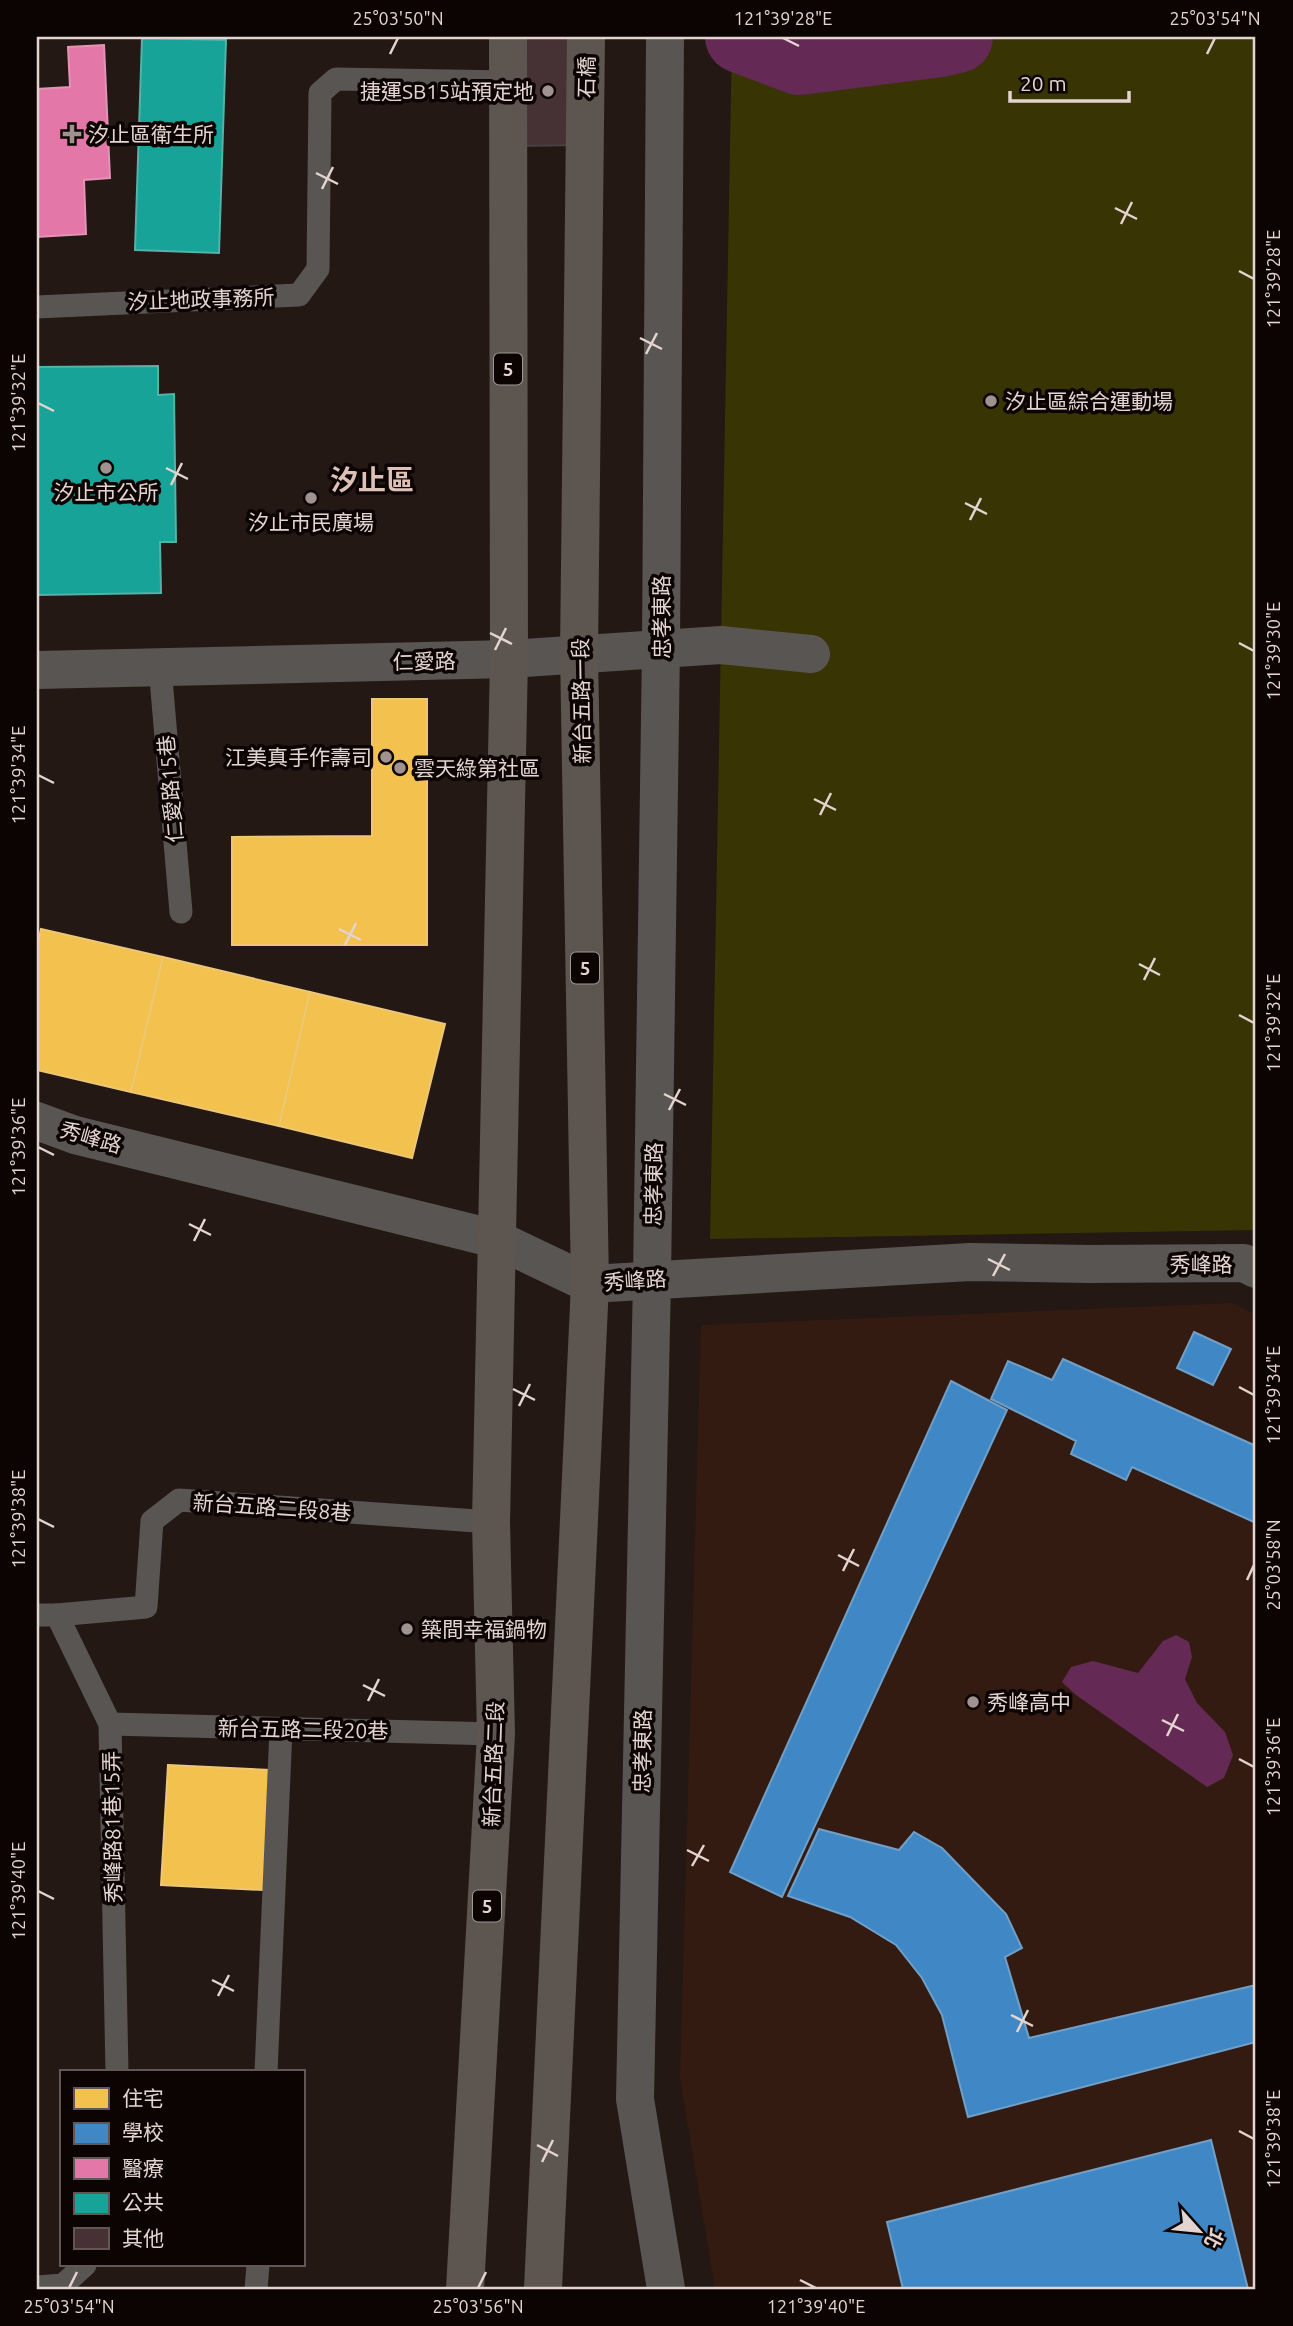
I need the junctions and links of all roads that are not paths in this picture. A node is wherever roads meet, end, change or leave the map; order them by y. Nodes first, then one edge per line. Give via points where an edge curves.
1 (508, 37) edge
2 (586, 37) edge
3 (665, 37) edge
4 (508, 80) junction
5 (585, 117) joint
6 (37, 307) edge
7 (661, 648) junction
8 (579, 653) junction
9 (811, 654) dead end
10 (509, 659) junction
11 (160, 667) junction
12 (37, 670) edge
13 (181, 912) dead end
14 (37, 1121) edge
15 (496, 1239) junction
16 (1256, 1269) edge
17 (652, 1279) junction
18 (590, 1284) junction
19 (491, 1522) junction
20 (47, 1615) edge
21 (110, 1724) junction
22 (281, 1728) junction
23 (496, 1734) junction
24 (117, 2070) edge
25 (266, 2070) edge
26 (84, 2266) edge
27 (258, 2266) edge
28 (37, 2287) edge
29 (257, 2289) edge
30 (465, 2289) edge
31 (543, 2289) edge
32 (666, 2289) edge

1 - 4 main road, 5
2 - 5 main road, 石橋 / 5
3 - 7 street, 忠孝東路
4 - 6 lane, 汐止地政事務所 via 336,79 320,93 318,269 299,295
4 - 10 main road, 5
5 - 8 main road, 新台五路一段 / 5
7 - 8 street, 仁愛路
7 - 9 street, 仁愛路 via 721,645
7 - 17 street, 忠孝東路
8 - 10 street, 仁愛路
8 - 18 main road, 新台五路一段 / 5
10 - 11 street, 仁愛路
10 - 15 main road, 5
11 - 12 street, 仁愛路
11 - 13 lane, 仁愛路15巷
14 - 15 street, 秀峰路 via 75,1135
15 - 18 street, 秀峰路
15 - 19 main road, 新台五路二段 / 5
16 - 17 street, 秀峰路 via 1244,1263 970,1262
17 - 18 street, 秀峰路
17 - 32 street, 忠孝東路 via 635,2099
18 - 31 main road, 5
19 - 20 lane, 新台五路二段8巷 via 179,1500 152,1521 146,1607
19 - 23 main road, 新台五路二段 / 5
20 - 21 lane, 秀峰路81巷15弄
21 - 22 lane, 新台五路二段20巷
21 - 24 lane, 秀峰路81巷15弄
22 - 23 lane, 新台五路二段20巷
22 - 25 lane
23 - 30 main road, 新台五路二段 / 5
26 - 28 lane via 63,2285
27 - 29 lane

